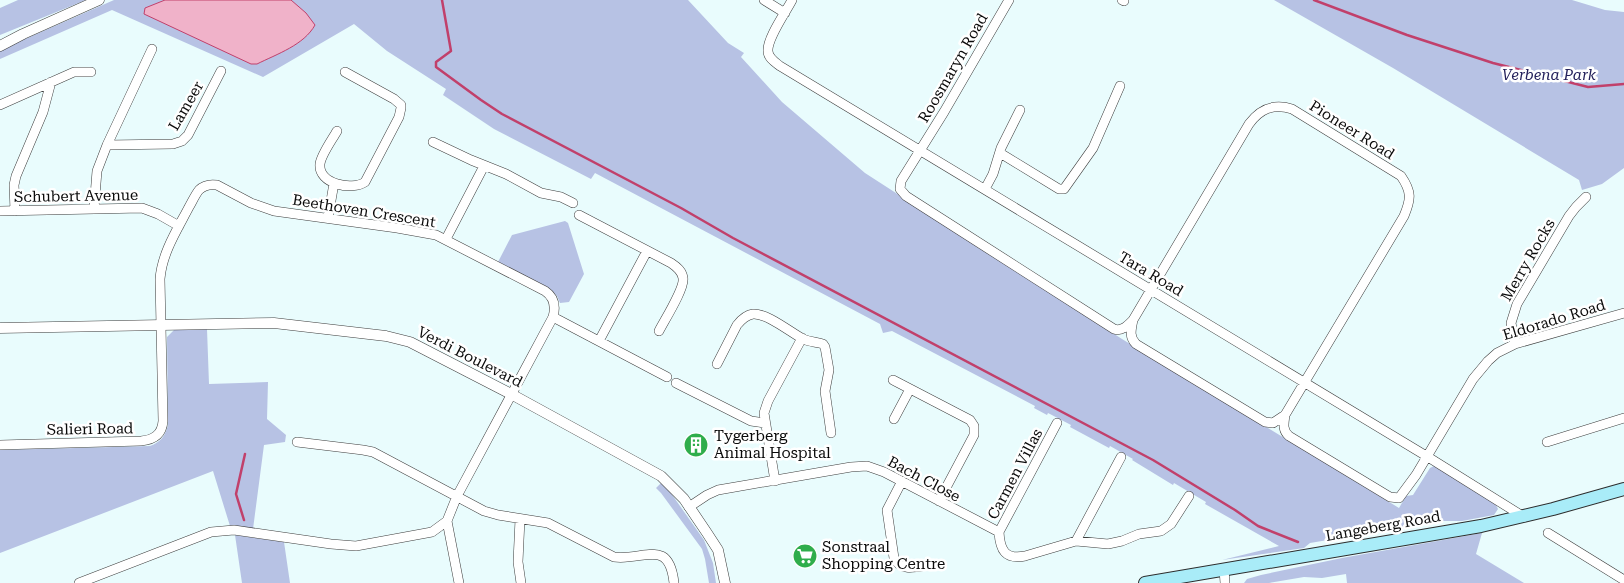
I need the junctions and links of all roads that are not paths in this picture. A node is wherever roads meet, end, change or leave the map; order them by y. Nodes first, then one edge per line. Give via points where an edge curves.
1 (98, 0) edge
2 (764, 0) edge
3 (792, 0) edge
4 (1009, 0) edge
5 (785, 13) junction
6 (23, 34) junction
7 (0, 40) edge
8 (0, 46) edge
9 (152, 49) dead end
10 (91, 72) dead end
11 (221, 72) dead end
12 (345, 72) dead end
13 (51, 82) junction
14 (1120, 86) dead end
15 (0, 105) edge
16 (1020, 110) dead end
17 (337, 131) dead end
18 (433, 142) dead end
19 (107, 145) junction
20 (921, 150) junction
21 (1000, 153) junction
22 (484, 166) junction
23 (334, 183) junction
24 (985, 189) junction
25 (1586, 197) dead end
26 (573, 203) dead end
27 (94, 208) junction
28 (0, 211) edge
29 (15, 211) junction
30 (579, 215) dead end
31 (328, 218) junction
32 (179, 226) junction
33 (446, 239) junction
34 (647, 251) junction
35 (1151, 290) junction
36 (1624, 313) edge
37 (553, 316) junction
38 (1133, 320) junction
39 (162, 325) junction
40 (0, 328) edge
41 (659, 332) dead end
42 (802, 338) junction
43 (599, 341) junction
44 (1515, 344) junction
45 (717, 364) dead end
46 (667, 377) dead end
47 (893, 380) dead end
48 (676, 383) dead end
49 (1304, 383) junction
50 (910, 389) junction
51 (511, 394) junction
52 (1285, 415) junction
53 (1624, 418) edge
54 (894, 419) dead end
55 (764, 423) junction
56 (1057, 423) dead end
57 (831, 432) dead end
58 (297, 442) dead end
59 (1547, 442) dead end
60 (0, 445) edge
61 (1120, 457) dead end
62 (1428, 457) junction
63 (775, 481) junction
64 (902, 481) junction
65 (1624, 489) edge
66 (457, 496) junction
67 (1189, 496) dead end
68 (940, 501) junction
69 (689, 507) junction
70 (1524, 517) junction
71 (520, 519) junction
72 (447, 521) junction
73 (432, 532) junction
74 (999, 532) junction
75 (1548, 533) dead end
76 (1076, 542) junction
77 (452, 543) junction
78 (929, 565) dead end
79 (1224, 569) junction
80 (1623, 578) edge
81 (89, 581) edge
82 (78, 583) edge
83 (459, 583) edge
84 (521, 583) edge
85 (674, 583) edge
86 (725, 583) edge
87 (1145, 583) edge
88 (1225, 583) edge

1 - 6 street
2 - 5 street
3 - 5 street
4 - 20 street, Roosmaryn Road
5 - 20 street, Tara Road via 771,38 770,57
6 - 7 street
6 - 8 street
9 - 19 street
10 - 13 street via 74,72
11 - 19 street, Lameer via 182,141 173,144
12 - 23 street via 394,99 402,108 364,182 353,187
13 - 15 street
13 - 29 street via 43,112 16,176
14 - 21 street via 1093,148 1064,189
16 - 21 street
17 - 23 street via 320,165 322,174
18 - 22 street
19 - 27 street via 96,175
20 - 24 street, Tara Road
20 - 38 street, Roosmaryn Road via 901,181 900,189 906,196 1114,329 1125,327
21 - 24 street via 994,174
22 - 26 street via 541,193
22 - 33 street
23 - 31 street
24 - 35 street, Tara Road
25 - 44 street, Merry Rocks via 1569,216 1517,304 1511,323
27 - 29 street, Schubert Avenue
27 - 32 street, Schubert Avenue via 142,208
28 - 29 street, Schubert Avenue
30 - 34 street
31 - 32 street, Beethoven Crescent via 269,210 211,184 200,190
31 - 33 street, Beethoven Crescent
32 - 39 street, Beethoven Crescent via 160,271
33 - 37 street, Beethoven Crescent via 548,293 554,302
34 - 41 street via 678,268 683,277 681,290
34 - 43 street
35 - 38 street, Pioneer Road
35 - 49 street, Tara Road
35 - 49 street, Pioneer Road via 1254,117 1266,109 1282,106 1299,114 1401,176 1410,199 1404,216
36 - 44 street, Eldorado Road
37 - 43 street
37 - 51 street
38 - 52 street via 1130,334 1136,344 1266,422 1273,423
39 - 40 street, Verdi Boulevard
39 - 51 street, Verdi Boulevard via 274,323 398,338
39 - 60 street, Salieri Road via 164,421 163,428 155,437 140,441
42 - 45 street via 764,317 750,315 737,325
42 - 55 street via 768,401
42 - 57 street via 822,343 825,347 829,370 824,392
43 - 46 street
44 - 62 street, Eldorado Road via 1481,368
47 - 50 street
48 - 55 street via 751,421
49 - 52 street, Pioneer Road
49 - 62 street, Tara Road
50 - 54 street
50 - 68 street via 970,420 975,429
51 - 66 street
51 - 69 street, Verdi Boulevard via 650,468
52 - 62 street, Eldorado Road via 1283,426 1289,436 1395,499 1402,496
53 - 59 street
55 - 63 street
56 - 74 street, Carmen Villas
58 - 66 street via 374,452
61 - 76 street
62 - 70 street, Tara Road
63 - 64 street, Bach Close via 862,466
63 - 69 street, Bach Close via 718,490
64 - 68 street, Bach Close
64 - 78 street via 887,510 894,558 904,568
65 - 70 main road, Langeberg Road
66 - 71 street via 491,514
66 - 72 street
67 - 76 street, Carmen Villas via 1171,524 1161,531 1108,544
68 - 74 street, Bach Close
69 - 86 street, Verdi Boulevard via 718,550
70 - 79 main road, Langeberg Road
71 - 84 street via 518,562
71 - 85 street via 548,522 614,557 660,554 671,566
72 - 73 street
72 - 77 street
73 - 77 street
73 - 81 street via 348,546 234,530 211,532
74 - 76 street, Carmen Villas via 1001,547 1013,557
75 - 80 street
77 - 83 street
79 - 87 main road, Langeberg Road
79 - 88 street
81 - 82 street

